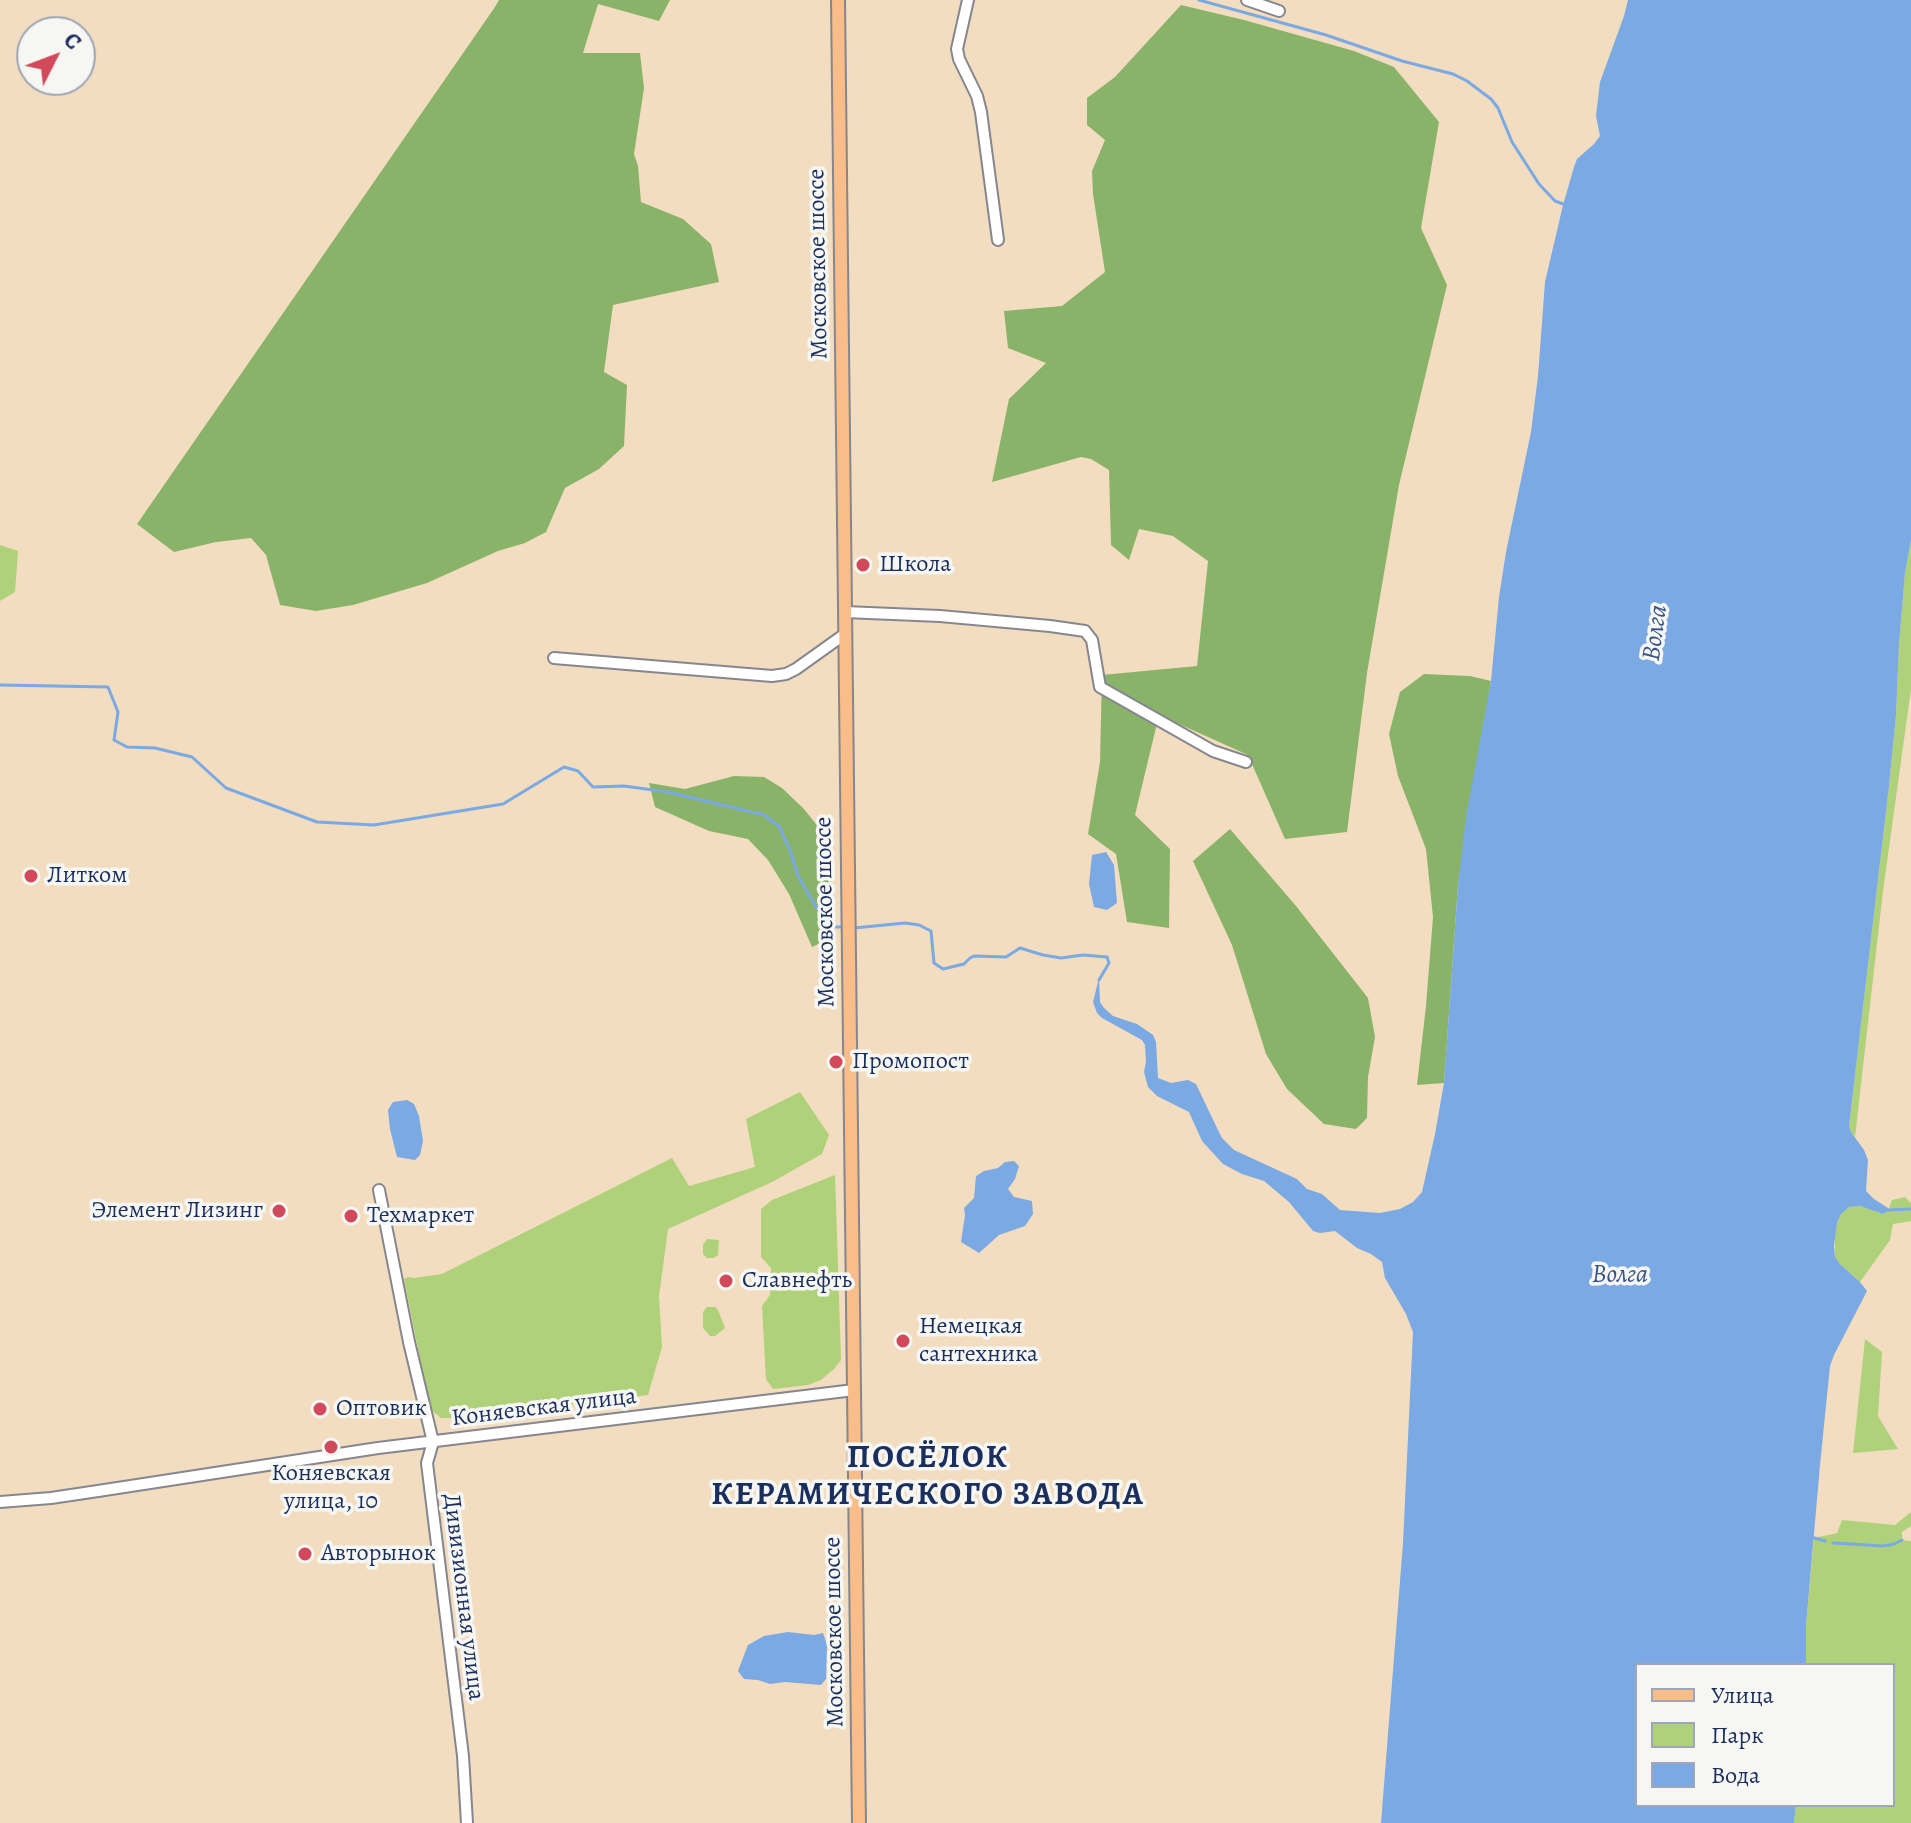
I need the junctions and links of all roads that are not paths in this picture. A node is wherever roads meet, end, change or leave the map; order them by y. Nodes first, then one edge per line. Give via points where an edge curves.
1 (838, 0) edge
2 (968, 0) edge
3 (1247, 0) edge
4 (1279, 11) dead end
5 (998, 240) dead end
6 (845, 612) junction
7 (845, 634) junction
8 (554, 658) dead end
9 (1246, 762) dead end
10 (379, 1190) dead end
11 (854, 1390) junction
12 (433, 1442) junction
13 (1, 1502) edge
14 (467, 1823) edge
15 (859, 1823) edge

1 - 6 main road, Московское шоссе
2 - 5 street via 957,49 981,112
3 - 4 street
6 - 7 main road, Московское шоссе
6 - 9 street via 1085,631 1092,640 1100,687 1213,751
7 - 8 street via 796,669 762,677
7 - 11 main road, Московское шоссе
10 - 12 street, Дивизионная улица
11 - 12 street, Коняевская улица
11 - 15 main road, Московское шоссе
12 - 13 street, Коняевская улица
12 - 14 street, Дивизионная улица via 427,1463

